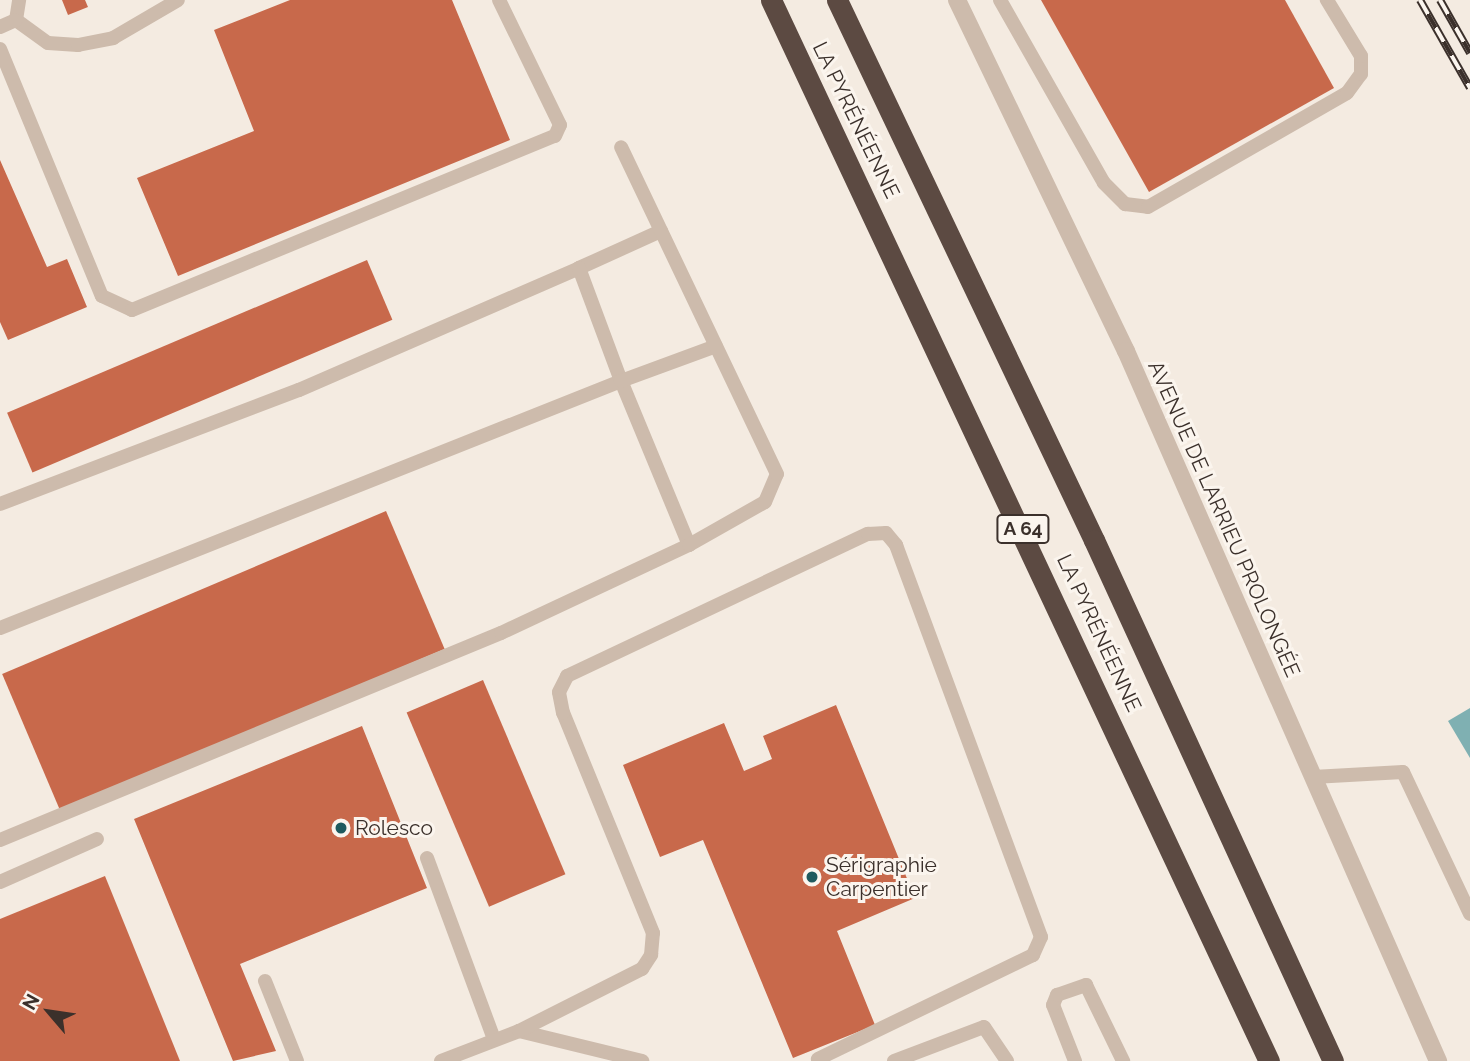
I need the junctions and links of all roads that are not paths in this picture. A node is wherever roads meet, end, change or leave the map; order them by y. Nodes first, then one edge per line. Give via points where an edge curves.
1 (19, 0) edge
2 (178, 0) edge
3 (499, 0) edge
4 (771, 0) edge
5 (837, 0) edge
6 (957, 0) edge
7 (1000, 0) edge
8 (1327, 0) edge
9 (16, 20) junction
10 (0, 27) edge
11 (0, 48) edge
12 (621, 147) dead end
13 (661, 231) junction
14 (579, 268) junction
15 (716, 345) junction
16 (621, 381) junction
17 (0, 504) edge
18 (688, 545) junction
19 (0, 628) edge
20 (1312, 776) junction
21 (0, 839) edge
22 (97, 839) dead end
23 (427, 858) dead end
24 (0, 882) edge
25 (1470, 914) edge
26 (265, 981) dead end
27 (519, 1031) junction
28 (494, 1039) junction
29 (818, 1059) dead end
30 (1072, 1060) edge
31 (297, 1061) edge
32 (441, 1061) edge
33 (642, 1061) edge
34 (894, 1061) edge
35 (1006, 1061) edge
36 (1123, 1061) edge
37 (1269, 1061) edge
38 (1333, 1061) edge
39 (1438, 1061) edge

1 - 9 lane
2 - 9 lane via 113,38 78,45 48,43
3 - 11 lane via 560,124 555,136 132,310 102,296
4 - 37 highway, LA PYRÉNÉENNE / A 64
5 - 38 highway, LA PYRÉNÉENNE / A 64 via 1094,540
6 - 20 street, AVENUE DE LARRIEU PROLONGÉE via 1126,351
7 - 8 lane via 1104,183 1125,204 1147,207 1347,93 1361,74 1361,56
9 - 10 lane
12 - 13 lane
13 - 14 lane
13 - 15 lane
14 - 16 lane
14 - 17 lane via 299,390
15 - 16 lane
15 - 18 lane via 777,474 765,502
16 - 18 lane
16 - 19 lane
18 - 21 lane via 501,633
20 - 25 lane via 1403,772
20 - 39 street, AVENUE DE LARRIEU PROLONGÉE
22 - 24 lane
23 - 28 lane
26 - 31 lane
27 - 28 lane
27 - 29 lane via 642,969 651,955 653,933 563,713 559,692 567,676 868,534 886,533 896,545 1041,937 1032,955
27 - 33 lane
28 - 32 lane
30 - 36 lane via 1053,1005 1057,995 1086,985
34 - 35 lane via 984,1027

